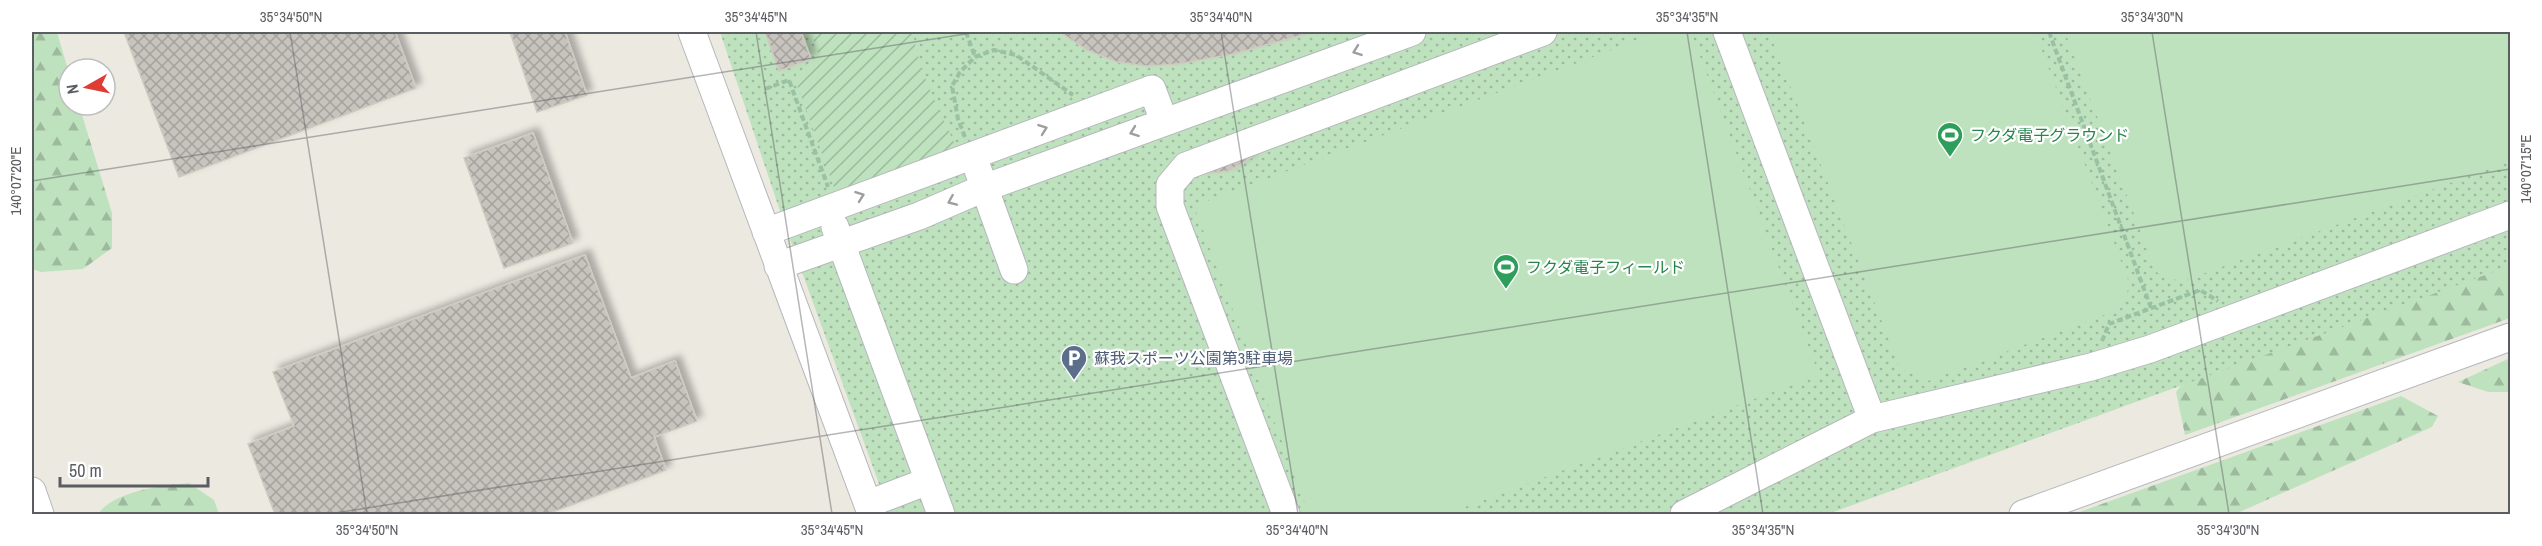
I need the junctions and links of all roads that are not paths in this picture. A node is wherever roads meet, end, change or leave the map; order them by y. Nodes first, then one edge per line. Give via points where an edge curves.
1 (692, 32) edge
2 (1412, 32) edge
3 (1543, 32) edge
4 (1728, 32) edge
5 (1164, 121) junction
6 (972, 156) junction
7 (902, 181) junction
8 (984, 188) junction
9 (831, 208) junction
10 (2511, 215) edge
11 (919, 216) junction
12 (766, 232) junction
13 (841, 243) junction
14 (778, 266) junction
15 (1014, 270) dead end
16 (2511, 337) edge
17 (1872, 419) junction
18 (928, 481) junction
19 (32, 491) edge
20 (869, 508) edge
21 (40, 514) edge
22 (941, 514) edge
23 (1286, 514) edge
24 (1684, 514) edge
25 (2023, 514) edge

1 - 12 street
2 -> 5 street
3 - 23 street via 1186,166 1170,185 1170,206
4 - 17 street
6 -> 5 street via 1152,89
5 -> 8 street
6 - 7 street
6 - 8 street
9 -> 7 street
7 - 11 street
8 -> 11 street
8 - 15 street
9 - 12 street
9 - 13 street
10 - 17 street via 2243,316 2091,367
11 - 13 street
12 - 14 street
13 - 14 street
13 - 18 street
14 - 20 street
16 - 25 street
17 - 24 street
18 - 20 street
18 - 22 street
19 - 21 street

